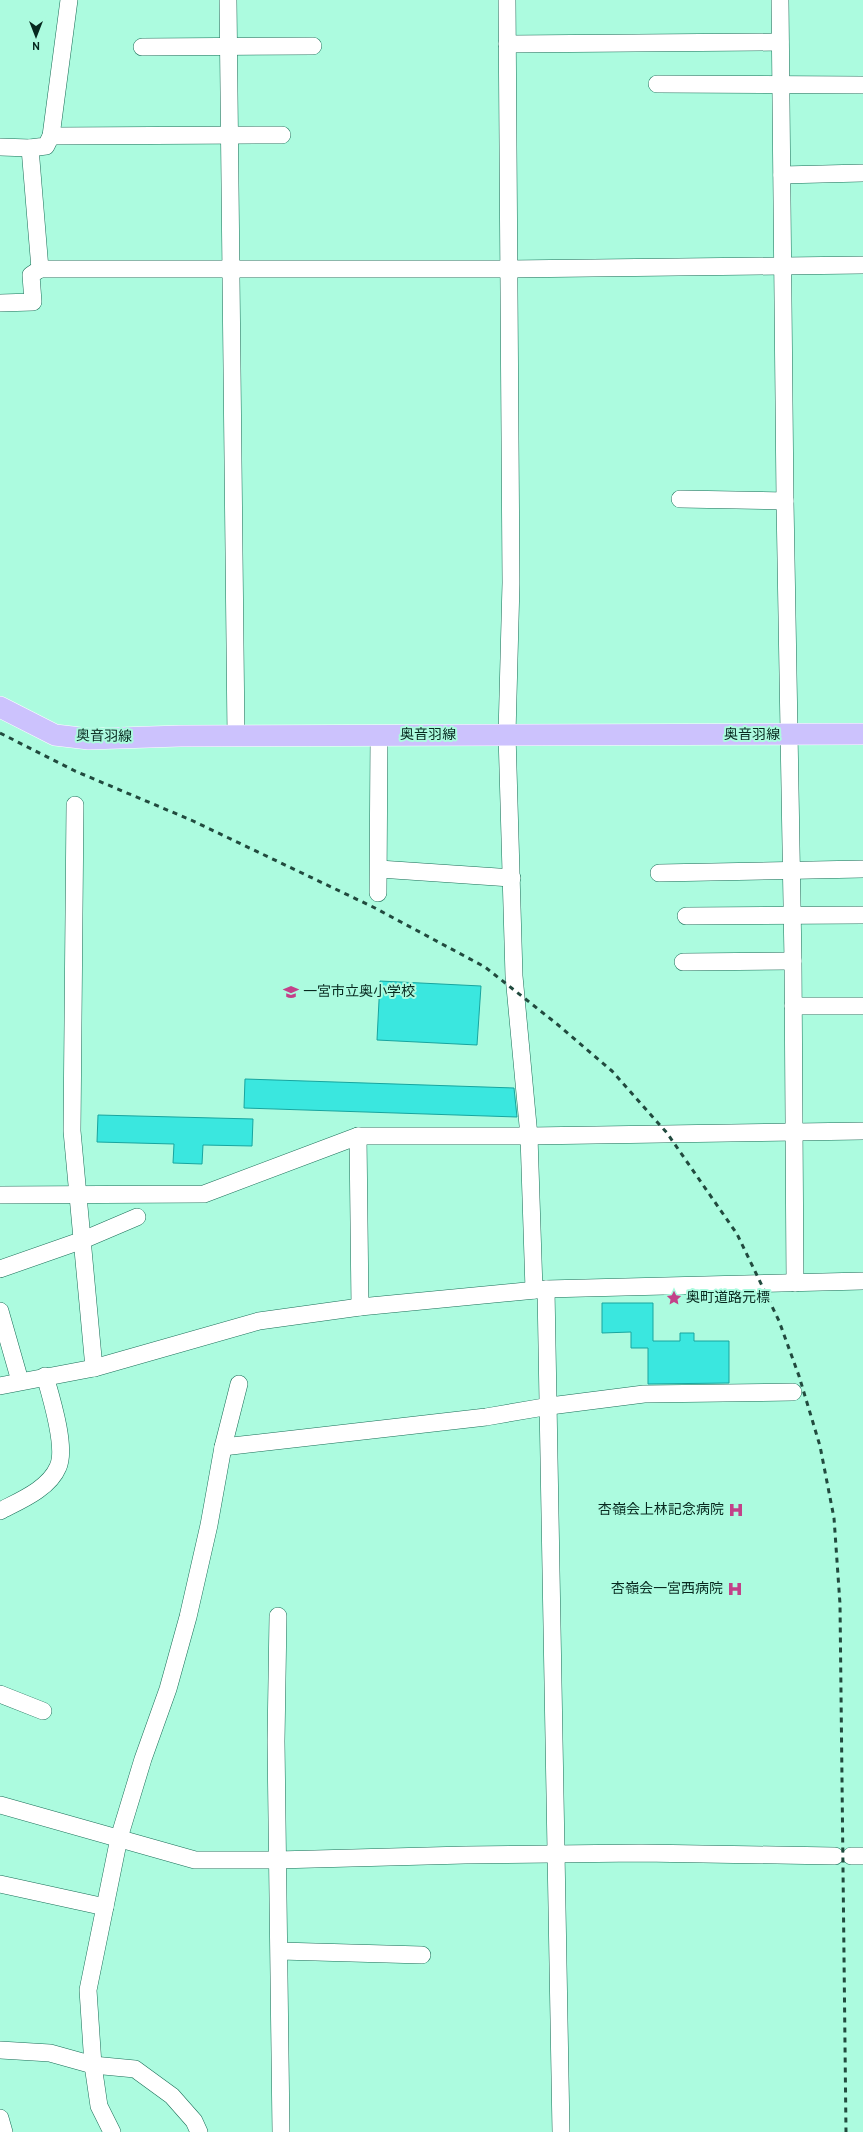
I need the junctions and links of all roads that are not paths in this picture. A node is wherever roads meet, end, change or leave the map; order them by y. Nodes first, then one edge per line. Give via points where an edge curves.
1 (69, 0) edge
2 (228, 0) edge
3 (507, 0) edge
4 (780, 0) edge
5 (780, 42) junction
6 (508, 44) junction
7 (228, 46) junction
8 (313, 46) dead end
9 (142, 47) dead end
10 (657, 84) dead end
11 (781, 85) junction
12 (863, 85) edge
13 (282, 135) dead end
14 (52, 136) junction
15 (229, 137) junction
16 (0, 147) edge
17 (30, 148) junction
18 (863, 173) edge
19 (782, 175) junction
20 (863, 265) edge
21 (784, 266) junction
22 (40, 269) junction
23 (230, 269) junction
24 (508, 269) junction
25 (0, 303) edge
26 (680, 499) dead end
27 (785, 501) junction
28 (0, 707) edge
29 (507, 734) junction
30 (863, 734) edge
31 (379, 735) junction
32 (789, 735) junction
33 (236, 736) junction
34 (75, 805) dead end
35 (379, 869) junction
36 (863, 869) edge
37 (792, 872) junction
38 (659, 873) dead end
39 (512, 878) junction
40 (378, 893) dead end
41 (863, 915) edge
42 (686, 916) dead end
43 (792, 916) junction
44 (683, 962) dead end
45 (793, 962) junction
46 (793, 1006) junction
47 (863, 1006) edge
48 (795, 1130) junction
49 (863, 1131) edge
50 (358, 1136) junction
51 (529, 1136) junction
52 (78, 1194) junction
53 (0, 1195) edge
54 (137, 1217) dead end
55 (83, 1240) junction
56 (0, 1269) edge
57 (863, 1281) edge
58 (795, 1283) junction
59 (540, 1290) junction
60 (360, 1307) junction
61 (0, 1311) edge
62 (94, 1368) junction
63 (45, 1376) junction
64 (20, 1381) junction
65 (239, 1384) dead end
66 (0, 1386) edge
67 (793, 1392) dead end
68 (550, 1406) junction
69 (223, 1448) junction
70 (0, 1511) edge
71 (278, 1616) dead end
72 (0, 1694) edge
73 (43, 1711) dead end
74 (0, 1805) edge
75 (119, 1838) junction
76 (557, 1856) junction
77 (850, 1856) edge
78 (277, 1860) junction
79 (0, 1884) edge
80 (105, 1907) junction
81 (280, 1951) junction
82 (422, 1955) dead end
83 (0, 2050) edge
84 (93, 2064) junction
85 (0, 2118) edge
86 (4, 2132) edge
87 (112, 2132) edge
88 (199, 2132) edge
89 (281, 2132) edge
90 (561, 2132) edge

1 - 14 street
2 - 7 street
3 - 6 street
4 - 5 street
5 - 6 street
5 - 11 street
6 - 24 street
7 - 8 street
7 - 9 street
7 - 15 street
10 - 11 street
11 - 12 street
11 - 19 street
13 - 15 street
14 - 15 street
14 - 17 street via 46,146
15 - 23 street
16 - 17 street
17 - 22 street
18 - 19 street
19 - 21 street
20 - 21 street
21 - 24 street
21 - 27 street
22 - 23 street
22 - 25 street via 31,275 33,302
23 - 24 street
23 - 33 street
24 - 29 street via 511,583
26 - 27 street
27 - 32 street
28 - 33 main road, 奥音羽線 via 62,736 89,739
29 - 31 main road, 奥音羽線
29 - 32 main road, 奥音羽線
29 - 39 street
30 - 32 main road, 奥音羽線
31 - 33 main road, 奥音羽線
31 - 35 street
32 - 37 street
34 - 52 street via 72,1131
35 - 39 street
35 - 40 street
36 - 37 street
37 - 38 street
37 - 43 street
39 - 51 street via 514,976
41 - 43 street
42 - 43 street
43 - 45 street
44 - 45 street
45 - 46 street
46 - 47 street
46 - 48 street
48 - 49 street
48 - 51 street
48 - 58 street
50 - 51 street
50 - 52 street via 204,1194
50 - 60 street
51 - 59 street
52 - 53 street
52 - 55 street
54 - 55 street
55 - 56 street
55 - 62 street
57 - 58 street
58 - 59 street
59 - 60 street
59 - 68 street
60 - 62 street via 259,1321
61 - 64 street
62 - 63 street
63 - 64 street
63 - 70 street via 60,1441 59,1467 45,1485
64 - 66 street
65 - 69 street
67 - 68 street via 644,1394
68 - 69 street via 486,1417
68 - 76 street
69 - 75 street via 209,1525 186,1624 168,1689
71 - 78 street
72 - 73 street
74 - 75 street
75 - 78 street via 195,1860
75 - 80 street
76 - 77 street
76 - 78 street via 465,1855
76 - 90 street
78 - 81 street
79 - 80 street
80 - 84 street via 88,1990
81 - 82 street
81 - 89 street
83 - 84 street via 50,2053
84 - 87 street via 99,2106
84 - 88 street via 135,2069 172,2096 194,2121
85 - 86 street

